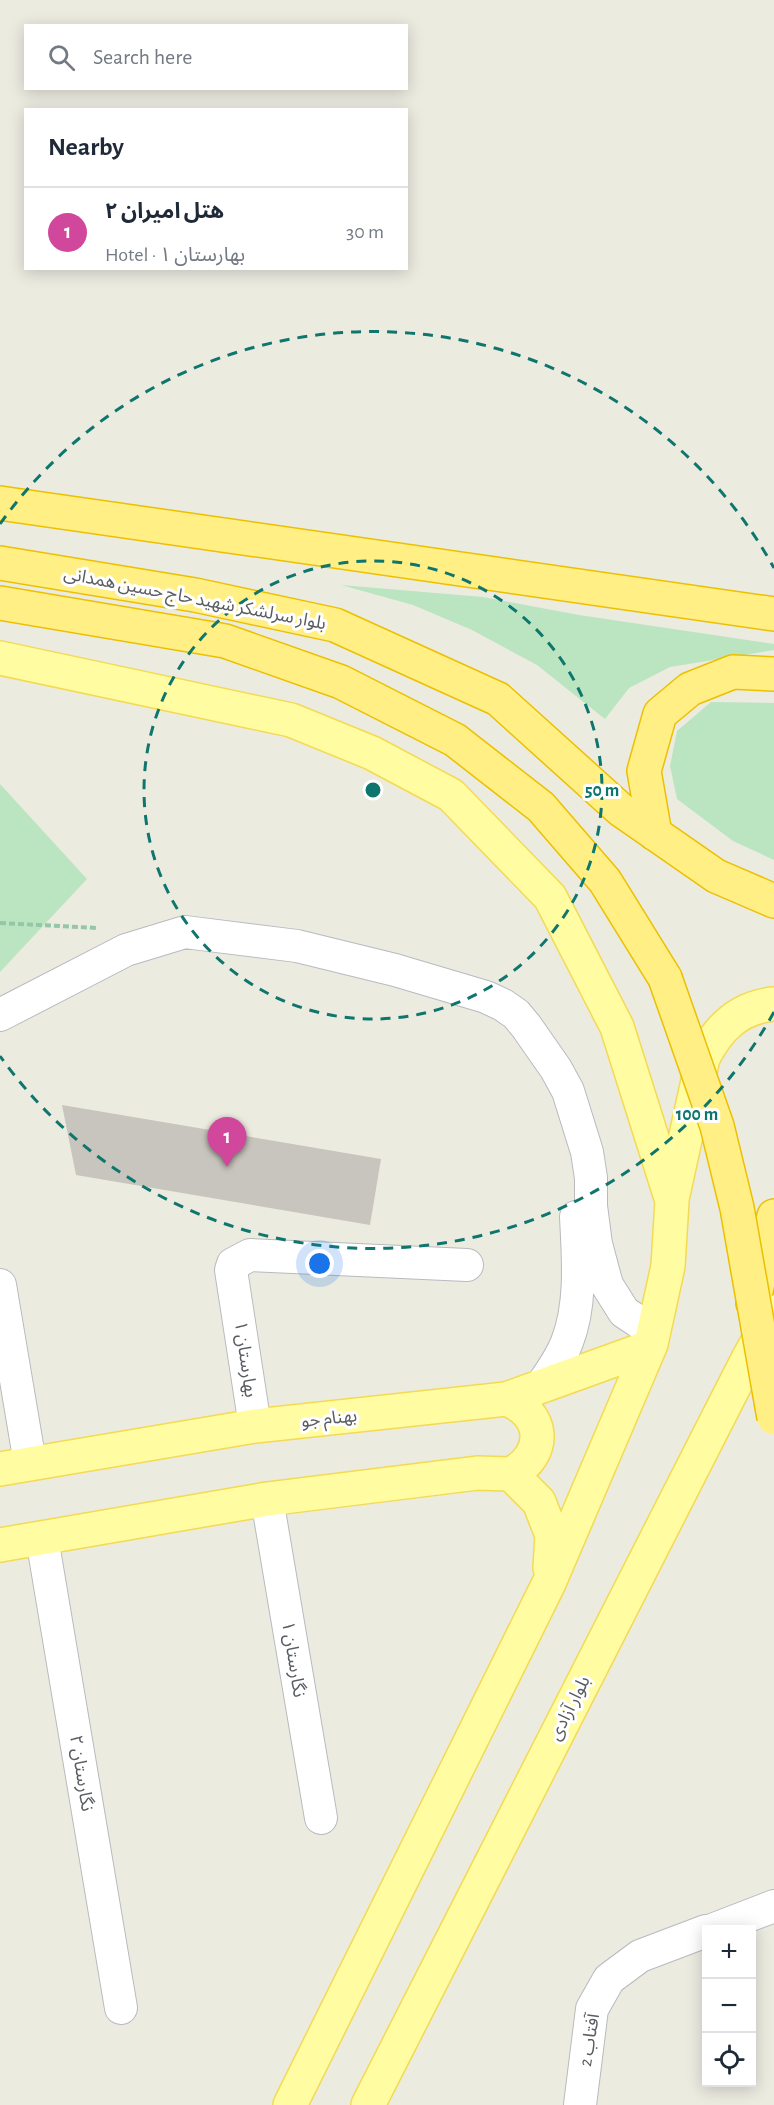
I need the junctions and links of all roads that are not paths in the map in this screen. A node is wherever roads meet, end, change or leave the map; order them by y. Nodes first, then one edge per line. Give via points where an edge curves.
1 (0, 503) edge
2 (0, 563) edge
3 (0, 603) edge
4 (774, 614) edge
5 (0, 658) edge
6 (774, 674) edge
7 (655, 834) junction
8 (774, 901) edge
9 (395, 970) junction
10 (774, 1004) edge
11 (0, 1015) edge
12 (672, 1201) junction
13 (774, 1216) edge
14 (467, 1265) dead end
15 (0, 1285) edge
16 (768, 1310) edge
17 (652, 1338) junction
18 (541, 1386) junction
19 (506, 1399) junction
20 (774, 1418) edge
21 (255, 1426) junction
22 (15, 1466) edge
23 (511, 1474) junction
24 (267, 1499) junction
25 (42, 1538) junction
26 (0, 1545) edge
27 (549, 1583) junction
28 (321, 1818) dead end
29 (774, 1906) edge
30 (723, 1925) edge
31 (702, 1933) edge
32 (121, 2008) dead end
33 (290, 2105) edge
34 (368, 2105) edge
35 (580, 2105) edge

1 - 4 highway
2 - 7 highway, بلوار سرلشکر شهید حاج حسین همدانی via 195,595 335,625 498,699 621,810
3 - 16 highway, bridge via 225,641 341,682 455,740 541,807 605,881 665,978 717,1126
5 - 12 main road via 291,720 372,753 451,795 550,897 617,1027
6 - 7 highway via 733,672 690,688 660,714 644,771
7 - 8 highway, بلوار سرلشکر شهید حاج حسین همدانی via 716,876
9 - 11 street via 297,946 186,932 126,950
9 - 17 street via 486,997 516,1014 526,1026 568,1091 587,1152 596,1244 607,1285 624,1312
9 - 18 street via 487,1010 525,1047 549,1083 574,1175 578,1270 568,1341
10 - 12 main road via 737,1016 711,1042 703,1058
12 - 17 main road via 668,1266
13 - 16 highway
14 - 21 street, بهارستان ۱ via 250,1255 234,1263 231,1270
15 - 22 street
16 - 20 highway, bridge
16 - 34 main road, بلوار آزادی via 748,1359
17 - 18 main road, بهنام جو via 639,1352
17 - 27 main road
18 - 19 main road, بهنام جو
19 - 21 main road, بهنام جو
19 - 23 main road via 527,1411 537,1434 531,1458
21 - 22 main road, بهنام جو
23 - 24 main road via 477,1473
23 - 27 main road via 539,1502 552,1535
24 - 25 main road
24 - 28 street, نگارستان ۱
25 - 26 main road
25 - 32 street, نگارستان ۲
27 - 33 main road
29 - 30 street
31 - 35 street, آفتاب 2 via 640,1956 609,1979 592,2009

